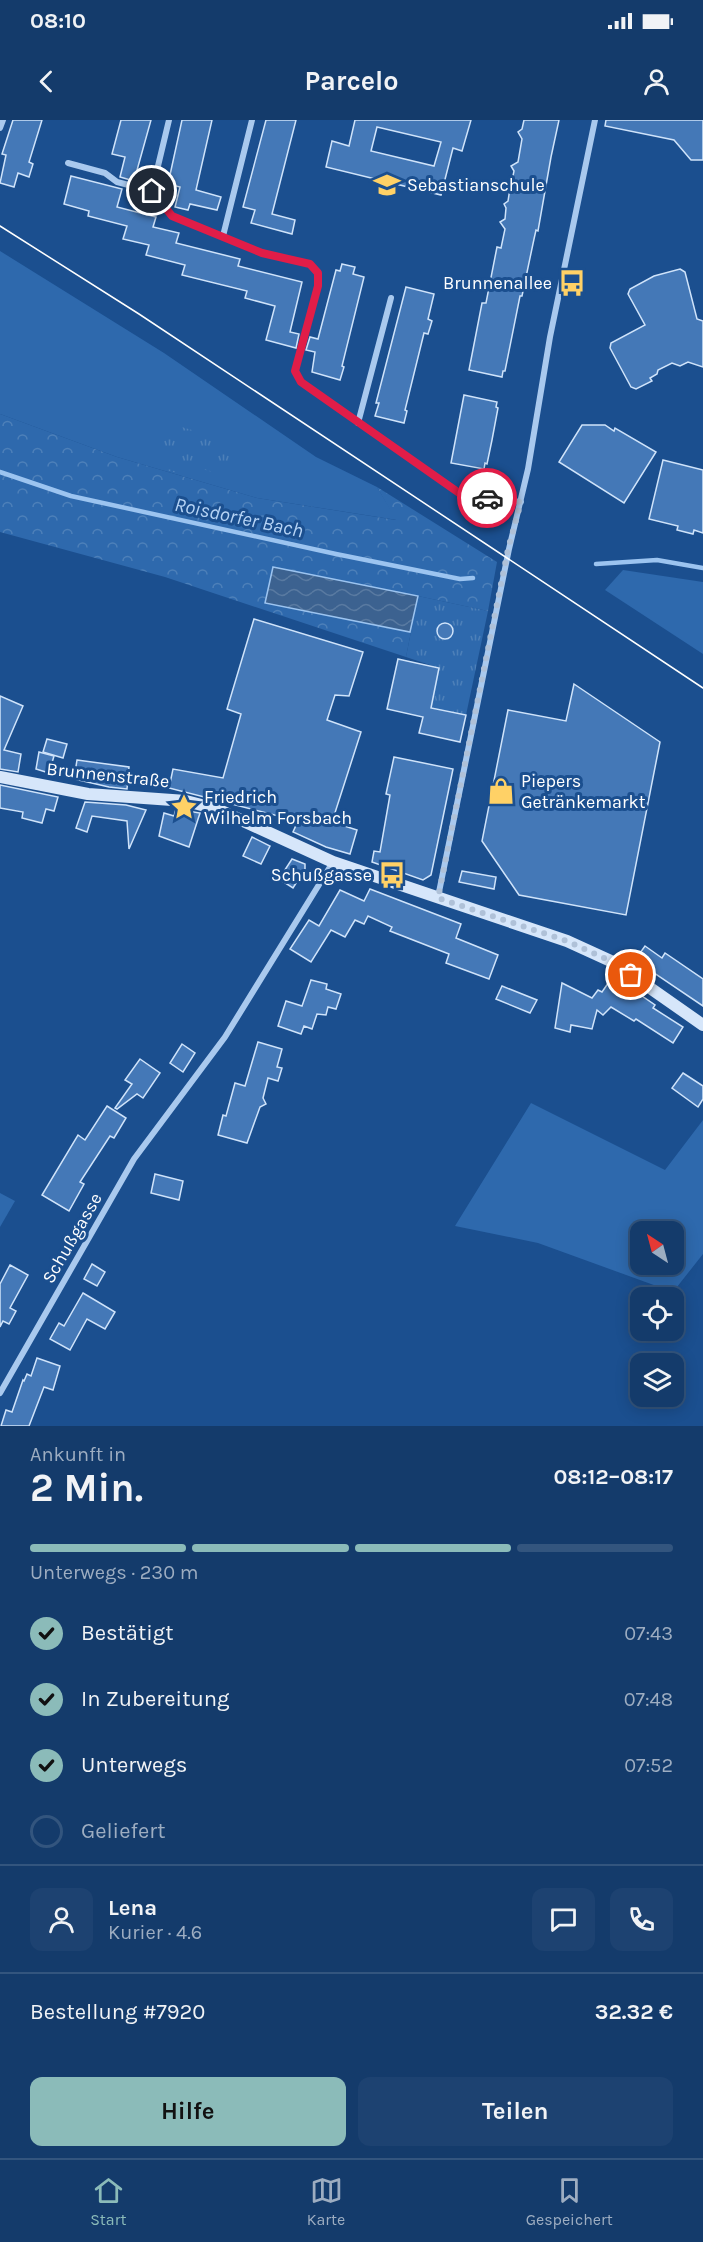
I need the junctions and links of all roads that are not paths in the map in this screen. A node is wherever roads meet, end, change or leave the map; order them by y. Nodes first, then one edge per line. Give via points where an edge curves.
1 (3, 120) edge
2 (169, 120) edge
3 (252, 120) edge
4 (595, 120) edge
5 (0, 128) edge
6 (68, 163) dead end
7 (152, 191) junction
8 (223, 236) junction
9 (391, 298) dead end
10 (358, 423) junction
11 (521, 502) junction
12 (0, 777) edge
13 (333, 862) junction
14 (438, 898) junction
15 (703, 1024) edge
16 (0, 1393) edge

1 - 5 street
2 - 7 street
3 - 8 street
4 - 11 street
6 - 7 street
7 - 8 street via 172,216
8 - 10 street via 262,253 310,264 318,273 295,371 301,382
9 - 10 street
10 - 11 street via 462,495
11 - 14 street via 508,549
12 - 13 street, Brunnenstraße via 88,794 186,801 217,809
13 - 14 street, Brunnenstraße
13 - 16 street, Schußgasse via 225,1037 134,1159
14 - 15 street, Brunnenstraße via 567,941 613,962

